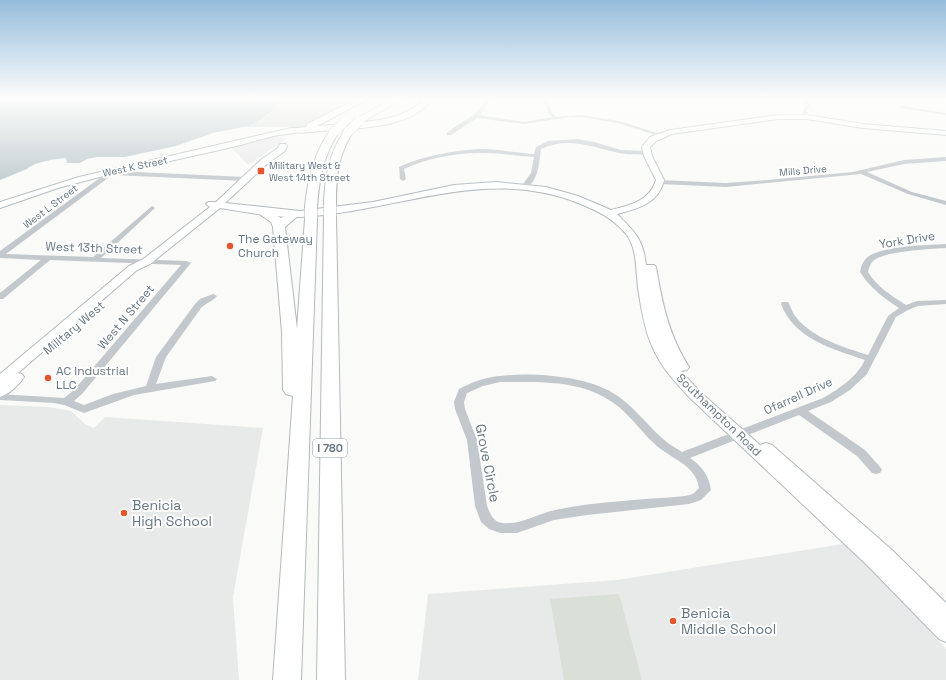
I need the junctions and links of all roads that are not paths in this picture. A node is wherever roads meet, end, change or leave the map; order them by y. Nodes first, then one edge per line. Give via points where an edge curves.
1 (293, 131) edge
2 (300, 131) edge
3 (322, 131) edge
4 (329, 131) junction
5 (349, 131) edge
6 (454, 131) edge
7 (647, 131) edge
8 (676, 131) edge
9 (919, 131) edge
10 (946, 133) edge
11 (449, 134) dead end
12 (272, 135) junction
13 (661, 135) junction
14 (288, 142) junction
15 (647, 153) junction
16 (537, 156) junction
17 (946, 159) edge
18 (111, 172) junction
19 (863, 173) junction
20 (242, 179) junction
21 (403, 179) dead end
22 (660, 182) junction
23 (526, 185) junction
24 (946, 203) edge
25 (214, 204) junction
26 (0, 205) edge
27 (152, 208) dead end
28 (261, 211) junction
29 (613, 212) junction
30 (293, 215) junction
31 (279, 227) junction
32 (946, 246) edge
33 (0, 255) edge
34 (48, 258) junction
35 (95, 259) junction
36 (146, 262) junction
37 (187, 264) joint
38 (213, 296) dead end
39 (0, 297) edge
40 (946, 302) edge
41 (784, 304) dead end
42 (905, 308) junction
43 (871, 359) junction
44 (212, 379) dead end
45 (0, 380) edge
46 (150, 388) junction
47 (0, 392) edge
48 (0, 397) edge
49 (66, 402) junction
50 (800, 411) junction
51 (742, 433) junction
52 (683, 456) junction
53 (876, 470) dead end
54 (297, 488) junction
55 (946, 617) edge
56 (946, 632) edge
57 (287, 680) edge
58 (331, 680) edge

1 - 12 street, West K Street
2 - 14 street, Military West
3 - 4 highway
4 - 14 highway
4 - 54 highway, I 780 via 314,173
5 - 58 highway, I 780, bridge via 333,160 330,180
6 - 11 street
7 - 13 street
8 - 13 street
9 - 10 street
12 - 14 street, West K Street via 290,134
12 - 18 street, West K Street
13 - 15 street via 647,144
14 - 20 street, Military West via 261,160
15 - 16 street via 620,152 589,142 570,141 544,144 538,148
15 - 22 street
16 - 21 street via 485,151 460,152 416,161 405,166 401,168
16 - 23 street via 536,169
17 - 19 street, Mills Drive via 904,162
18 - 20 street
18 - 26 street, West K Street via 59,185
18 - 33 street, West L Street
19 - 22 street, Mills Drive via 739,184
19 - 24 street via 910,193
20 - 25 street, Military West
22 - 29 street via 654,195 641,203
23 - 29 street, Southampton Road via 579,196
23 - 30 street, Southampton Road via 490,183 439,187 373,205
25 - 28 street, Southampton Road
25 - 36 street, Military West via 179,237
27 - 35 street
28 - 30 street, Southampton Road
28 - 31 highway via 276,220
29 - 51 street, Southampton Road via 636,242 652,330 658,349 694,394
30 - 31 highway
31 - 54 highway via 292,358 292,432
32 - 42 street, York Drive via 892,252 867,262 864,272 867,278
33 - 34 street, West 13th Street
34 - 35 street, West 13th Street
34 - 39 street
35 - 36 street, West 13th Street
36 - 37 street, West 13th Street
36 - 45 street, Military West via 133,268
36 - 47 street, Military West via 143,268
37 - 49 street, West N Street via 78,392
38 - 46 street via 198,306 161,357
40 - 42 street, Ofarrell Drive via 917,304
41 - 43 street via 790,317 812,335
42 - 43 street, Ofarrell Drive via 892,316
43 - 50 street, Ofarrell Drive via 864,372 847,388
44 - 46 street
46 - 49 street via 121,395 84,409
48 - 49 street
50 - 51 street, Ofarrell Drive
50 - 53 street via 861,453
51 - 52 street
51 - 55 street, Southampton Road via 885,556
51 - 56 street, Southampton Road
52 - 52 street, Grove Circle via 704,482 705,490 697,498 554,515 517,528 500,528 485,518 481,506 472,440 460,409 460,396 463,391 481,383 500,380 557,380 581,383 612,396 657,440
54 - 57 highway, I 780

